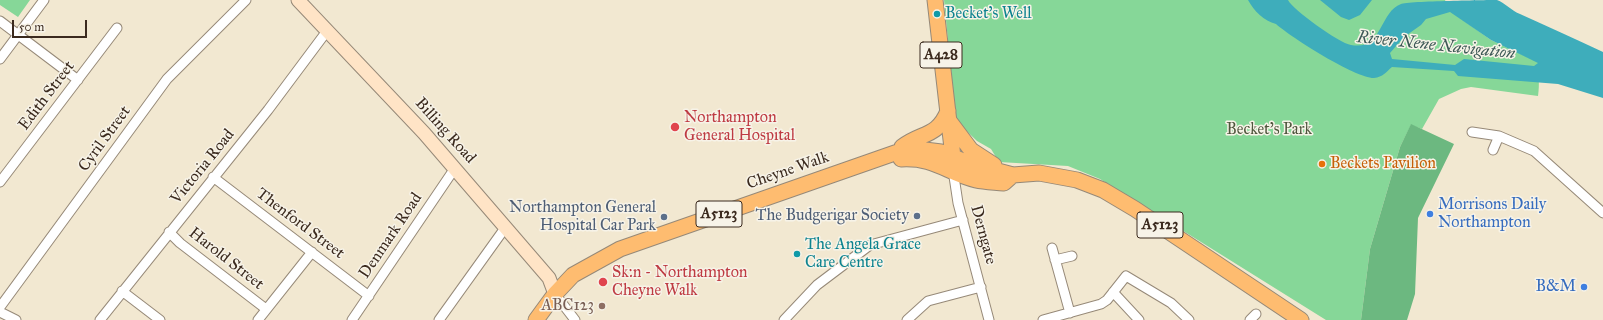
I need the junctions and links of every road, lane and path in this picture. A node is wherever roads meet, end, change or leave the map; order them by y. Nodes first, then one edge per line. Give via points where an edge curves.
1 (44, 0) edge
2 (246, 0) edge
3 (298, 0) edge
4 (935, 0) edge
5 (0, 21) edge
6 (117, 28) dead end
7 (327, 31) junction
8 (18, 35) junction
9 (0, 59) edge
10 (78, 80) junction
11 (948, 116) junction
12 (1472, 132) dead end
13 (1499, 136) junction
14 (1493, 150) dead end
15 (894, 155) junction
16 (953, 164) junction
17 (455, 168) junction
18 (1007, 173) junction
19 (213, 176) junction
20 (0, 182) edge
21 (1603, 213) edge
22 (963, 220) junction
23 (505, 228) junction
24 (169, 232) junction
25 (1052, 248) dead end
26 (312, 252) junction
27 (1072, 256) dead end
28 (1055, 260) junction
29 (981, 287) junction
30 (122, 291) junction
31 (1113, 292) junction
32 (555, 294) junction
33 (369, 296) junction
34 (0, 307) edge
35 (266, 309) junction
36 (0, 312) edge
37 (1070, 313) junction
38 (1297, 316) edge
39 (16, 320) edge
40 (100, 320) edge
41 (160, 320) edge
42 (258, 320) edge
43 (352, 320) edge
44 (439, 320) edge
45 (536, 320) edge
46 (575, 320) edge
47 (784, 320) edge
48 (907, 320) edge
49 (990, 320) edge
50 (1044, 320) edge
51 (1139, 320) edge
52 (1189, 320) edge
53 (1307, 320) edge

1 - 8 street
2 - 34 street, Cyril Street via 167,79
3 - 7 street, Billing Road
4 - 11 main road, A428
5 - 8 street
6 - 10 street, Edith Street
7 - 17 street, Billing Road
7 - 19 street, Victoria Road via 268,110
8 - 9 street
8 - 10 street
10 - 20 street, Edith Street
11 - 15 main road, A5123 via 930,134 904,145
11 - 16 main road, A428
11 - 18 main road via 971,150
12 - 13 street
13 - 14 street
13 - 21 street via 1534,151
15 - 16 main road, Cheyne Walk / A5123 via 909,148 942,152
15 - 32 main road, Cheyne Walk / A5123 via 620,249 573,275
16 - 18 main road, Cheyne Walk via 976,180 1004,183
16 - 22 street, Derngate
17 - 23 street, Billing Road
17 - 33 street, Denmark Road
18 - 38 main road, A5123 via 1039,174 1077,180 1103,190
19 - 24 street, Victoria Road
19 - 26 street, Thenford Street
22 - 29 street, Derngate
22 - 47 street via 870,245 817,285
23 - 32 street, Billing Road via 550,278
23 - 44 street
24 - 30 street, Victoria Road
24 - 35 street, Harold Street
25 - 28 street
26 - 33 street, Thenford Street
26 - 35 street
27 - 28 street
28 - 37 street
29 - 48 street via 928,301
29 - 49 street, Derngate
30 - 40 street, Victoria Road
30 - 41 street
31 - 37 street via 1101,304
31 - 51 street
31 - 52 street via 1126,276 1171,303
32 - 45 main road, A5123
32 - 46 street
33 - 43 street, Denmark Road
35 - 42 street
36 - 39 street
37 - 50 street
38 - 53 main road, A5123

